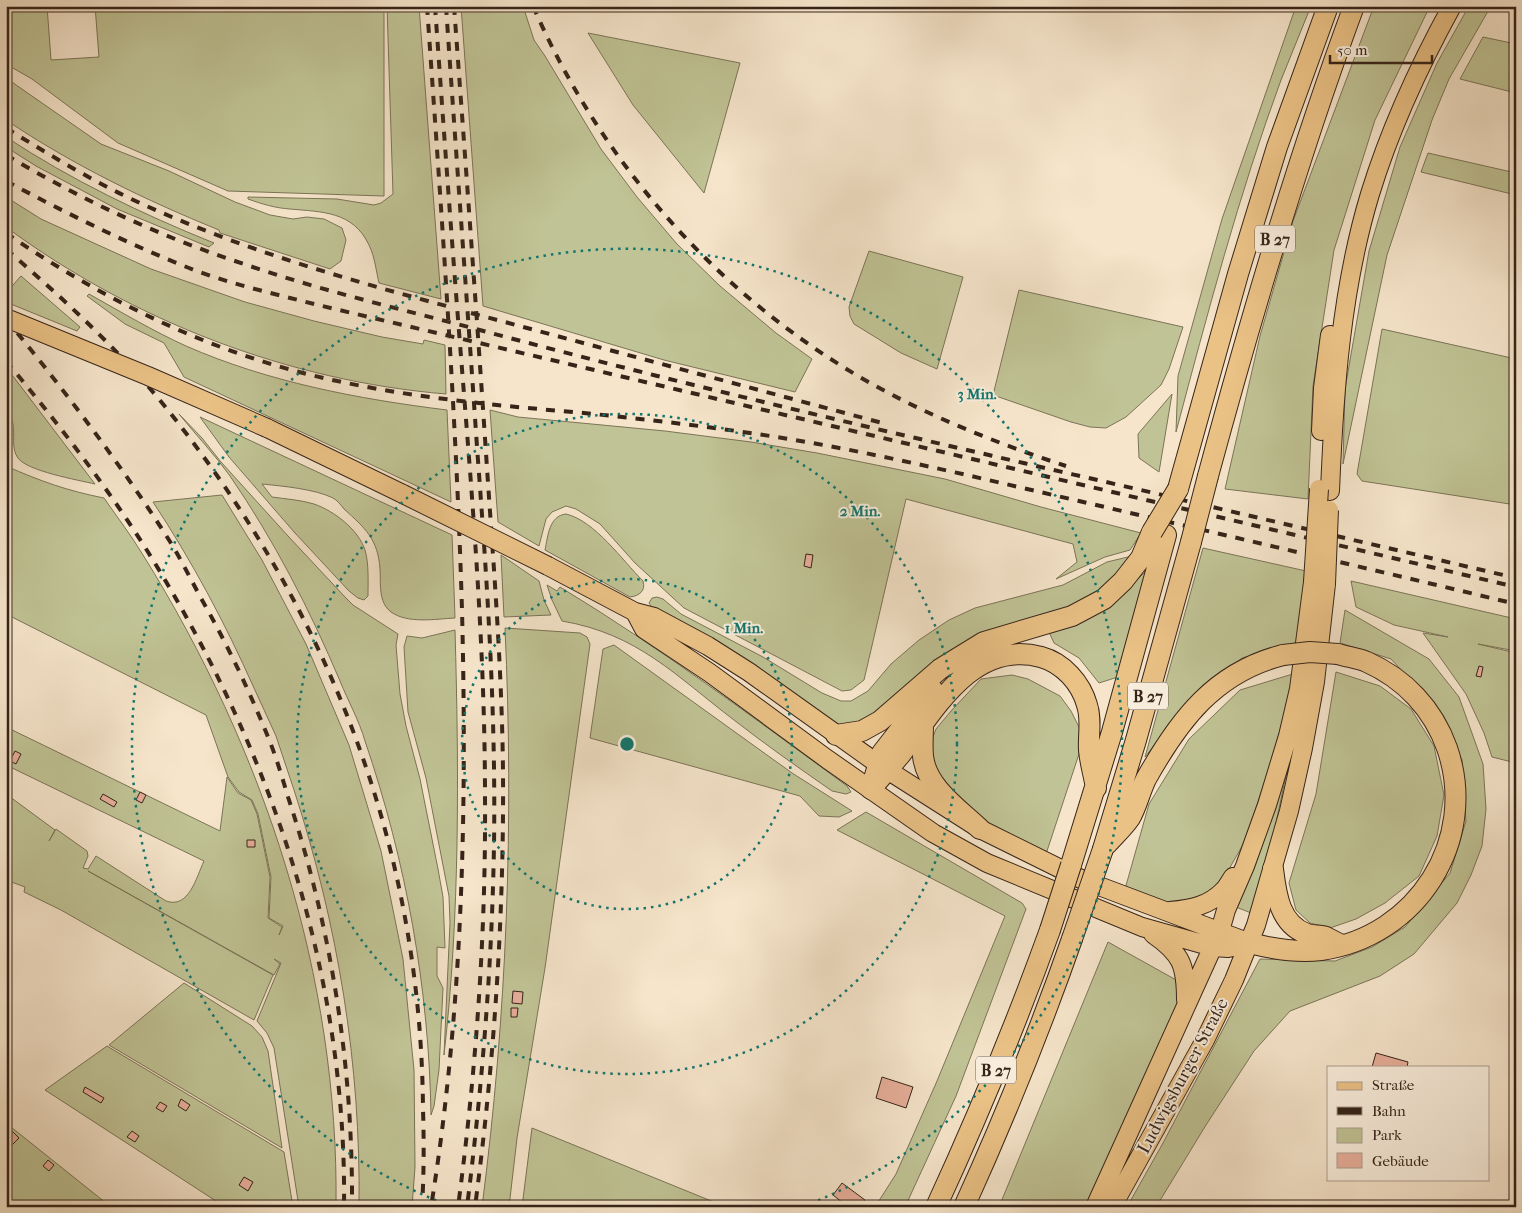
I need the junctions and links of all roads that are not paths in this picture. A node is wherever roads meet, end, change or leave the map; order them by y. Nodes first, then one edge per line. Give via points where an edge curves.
1 (1328, 6) edge
2 (1354, 6) edge
3 (1443, 6) edge
4 (1452, 6) edge
5 (6, 318) edge
6 (1325, 490) junction
7 (1159, 533) junction
8 (1319, 583) junction
9 (635, 612) junction
10 (963, 654) junction
11 (923, 724) junction
12 (836, 735) junction
13 (883, 767) junction
14 (1096, 788) junction
15 (871, 789) junction
16 (980, 829) junction
17 (1103, 849) junction
18 (1245, 866) junction
19 (1273, 868) junction
20 (1169, 912) junction
21 (1142, 927) junction
22 (1217, 939) junction
23 (1250, 943) junction
24 (1342, 945) junction
25 (1186, 1008) junction
26 (936, 1207) edge
27 (964, 1207) edge
28 (1095, 1207) edge
29 (1112, 1207) edge

1 - 7 highway, B 27, bridge via 1271,165 1181,480
2 - 17 highway, B 27, bridge via 1302,156 1235,375 1136,740
3 - 6 main road via 1395,100 1363,182 1346,241 1323,388
4 - 6 main road via 1402,107 1382,159 1360,235 1342,329
5 - 9 main road, bridge via 267,428
6 - 8 main road, bridge
7 - 10 highway, B 27 via 1123,582 1104,599 1072,616 984,642
7 - 14 highway, B 27
8 - 18 main road, Ludwigsburger Straße via 1288,736
8 - 19 main road, Ludwigsburger Straße via 1316,682 1289,811
9 - 12 main road via 654,617 708,646
9 - 15 main road via 644,629
10 - 12 highway, B 27 via 940,669 880,721 862,732
10 - 13 highway, B 27 via 888,744 882,753
11 - 13 highway, B 27
11 - 14 highway, B 27 via 950,690 981,664 1015,655 1047,659 1072,677 1081,690 1087,706 1089,749
11 - 16 highway via 923,757 930,777 936,787
12 - 13 main road
13 - 15 highway, B 27
13 - 16 main road
14 - 26 highway, B 27, bridge via 1050,930 1017,1018
15 - 21 main road via 933,833 987,863
16 - 20 main road via 1083,880
17 - 24 highway, B 27, bridge via 1130,818 1144,782 1160,754 1199,704 1220,684 1242,670 1283,655 1310,652 1338,654 1365,662 1410,690 1429,712 1443,737 1454,774 1454,825 1442,861 1417,899 1379,929
17 - 27 highway, B 27, bridge via 1038,1033
18 - 20 main road via 1209,902
18 - 22 main road, Ludwigsburger Straße
19 - 23 main road, Ludwigsburger Straße
19 - 24 highway via 1278,901 1296,929
20 - 22 main road
21 - 22 main road
21 - 25 main road via 1169,945 1179,958 1186,982
22 - 23 main road
22 - 25 main road, Ludwigsburger Straße
23 - 24 highway, B 27 via 1289,950 1321,950
23 - 29 main road, Ludwigsburger Straße via 1205,1040
25 - 28 main road, Ludwigsburger Straße

